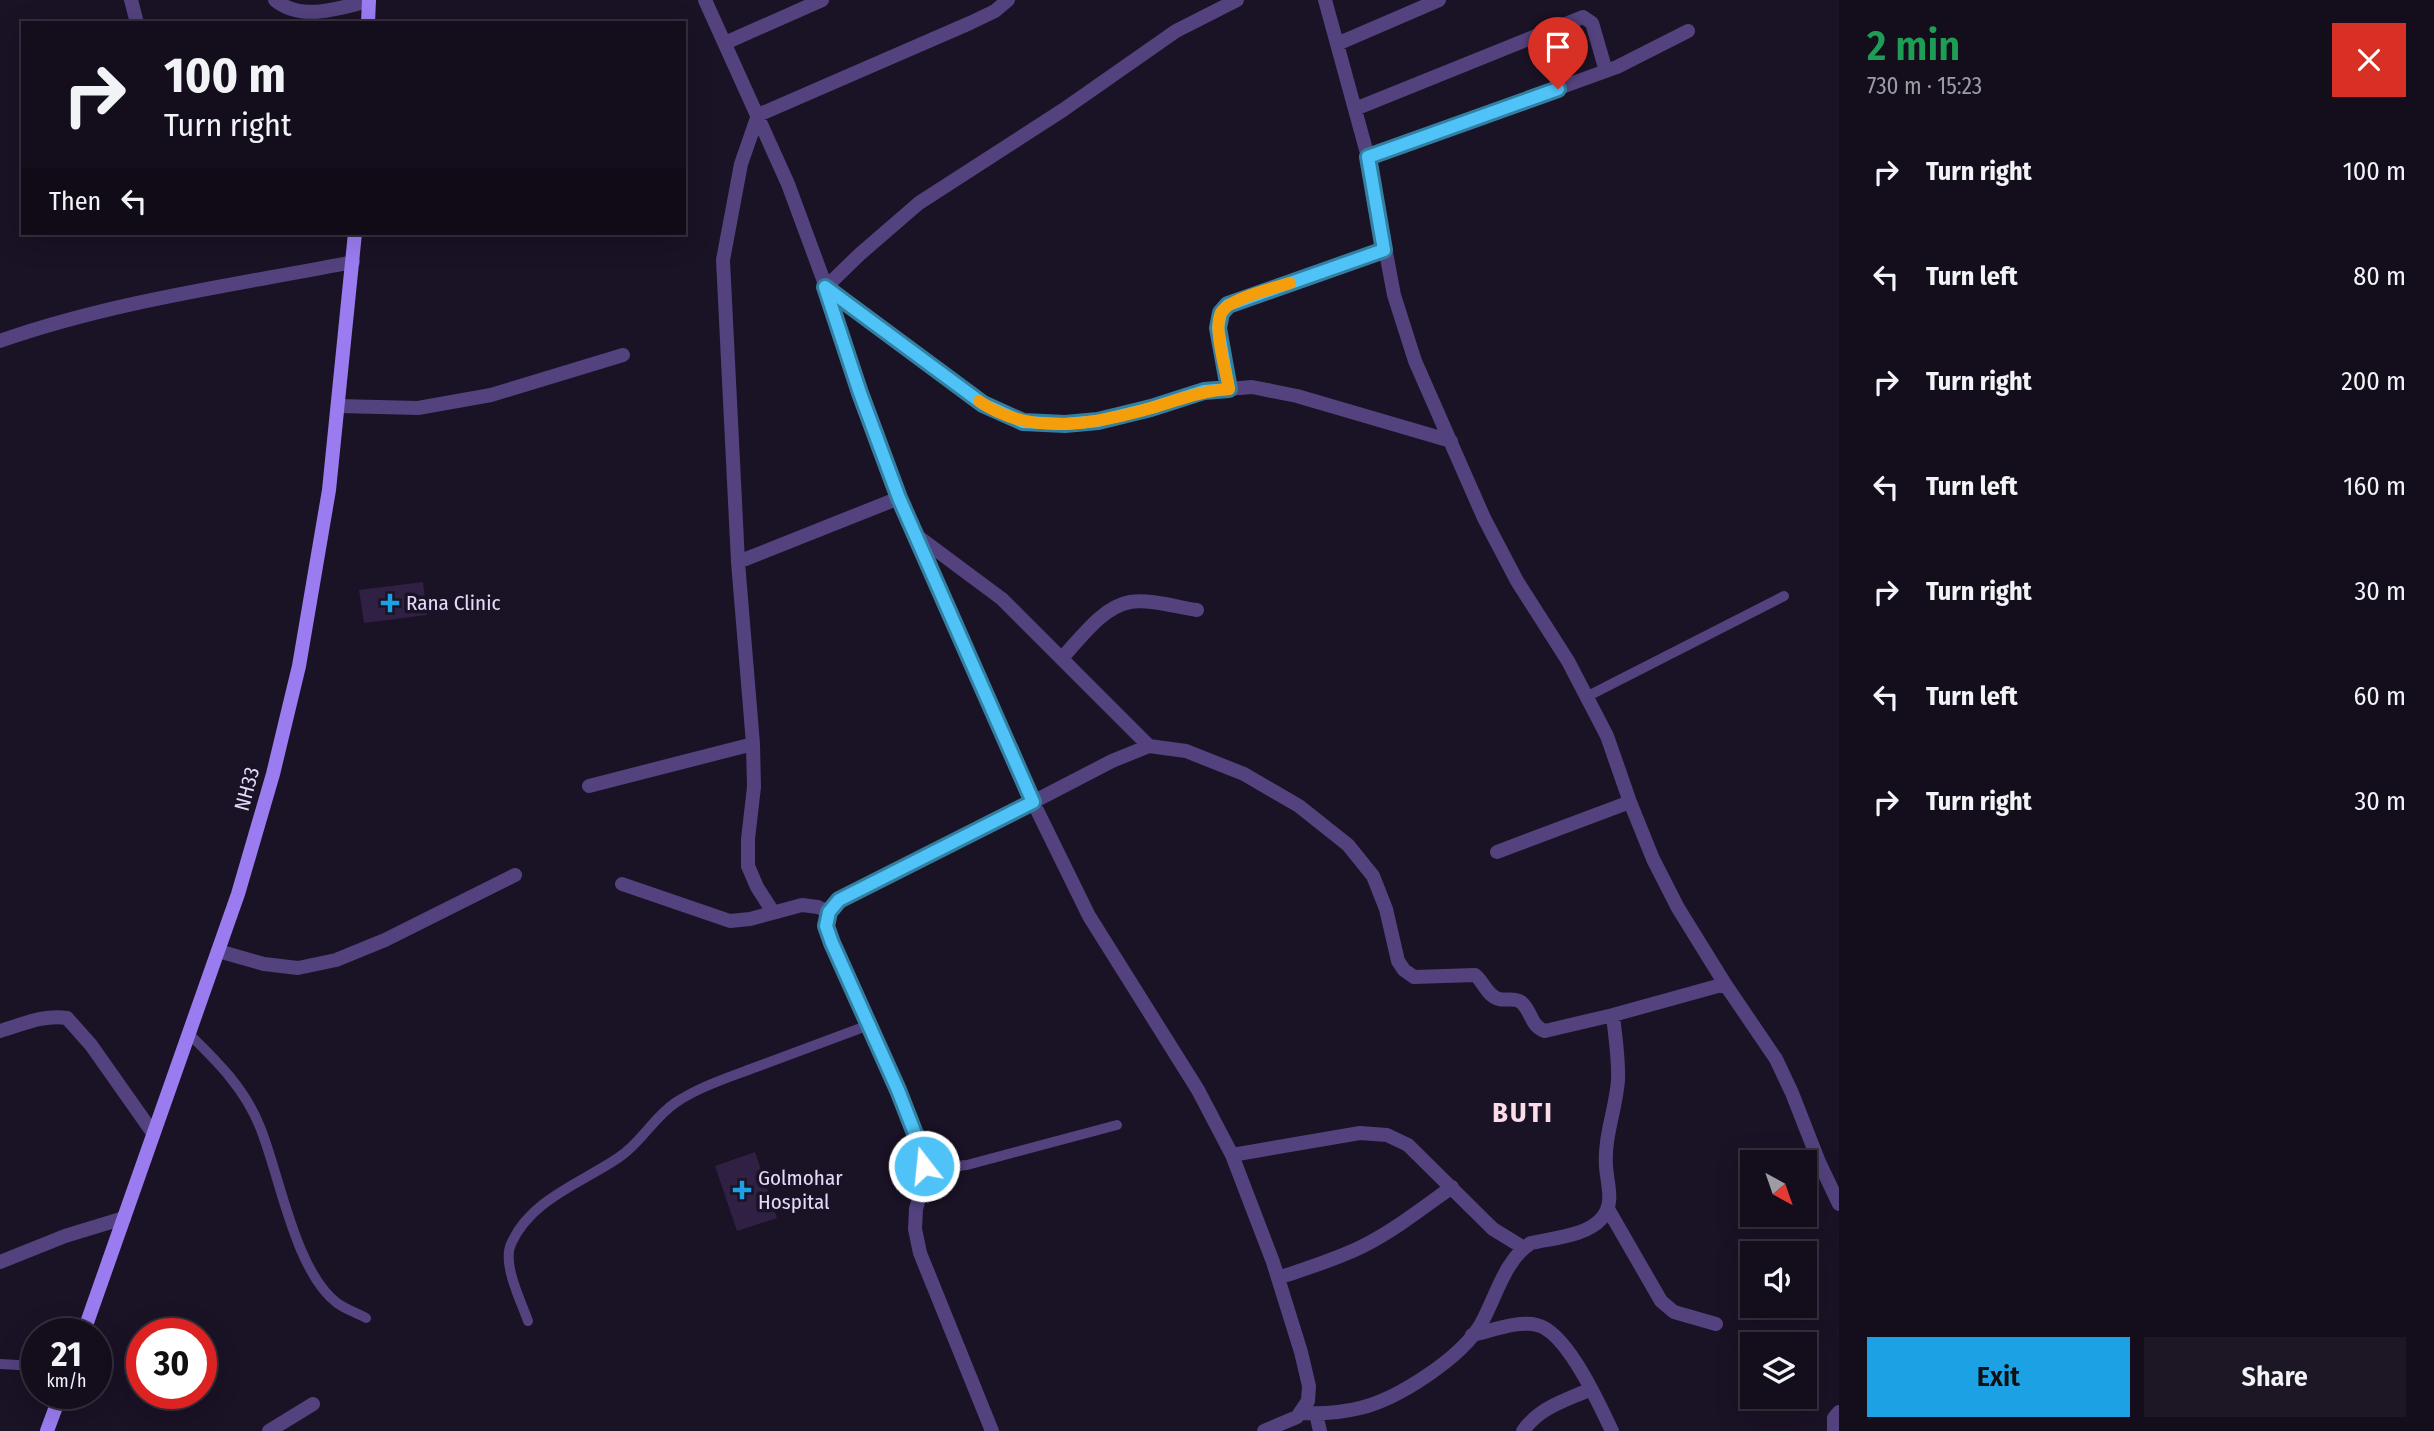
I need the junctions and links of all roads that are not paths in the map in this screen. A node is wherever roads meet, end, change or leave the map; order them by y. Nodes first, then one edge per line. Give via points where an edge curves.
1 (131, 0) edge
2 (275, 0) edge
3 (705, 0) edge
4 (822, 0) edge
5 (1008, 0) edge
6 (1237, 0) edge
7 (1325, 0) edge
8 (1439, 0) edge
9 (369, 1) edge
10 (136, 21) edge
11 (368, 21) edge
12 (1688, 31) dead end
13 (725, 43) junction
14 (1337, 44) junction
15 (1606, 71) junction
16 (1355, 109) junction
17 (758, 115) junction
18 (1368, 157) junction
19 (355, 235) edge
20 (1384, 250) junction
21 (353, 262) junction
22 (825, 287) junction
23 (0, 341) edge
24 (623, 355) dead end
25 (1229, 389) junction
26 (338, 406) junction
27 (1451, 441) junction
28 (899, 498) junction
29 (915, 535) junction
30 (738, 562) junction
31 (1784, 596) dead end
32 (1197, 610) dead end
33 (1062, 658) junction
34 (1588, 696) junction
35 (753, 744) junction
36 (1149, 746) junction
37 (589, 786) dead end
38 (1033, 802) junction
39 (1630, 802) junction
40 (1497, 852) dead end
41 (515, 875) dead end
42 (622, 884) dead end
43 (773, 912) junction
44 (829, 912) junction
45 (218, 951) junction
46 (1725, 984) junction
47 (1614, 1015) junction
48 (869, 1025) junction
49 (0, 1031) edge
50 (189, 1034) junction
51 (1117, 1125) dead end
52 (153, 1133) junction
53 (1232, 1155) junction
54 (924, 1166) junction
55 (1452, 1188) junction
56 (1839, 1204) edge
57 (1608, 1209) junction
58 (124, 1218) junction
59 (1524, 1248) junction
60 (0, 1262) edge
61 (1278, 1278) junction
62 (89, 1318) edge
63 (366, 1318) dead end
64 (527, 1321) dead end
65 (1716, 1324) dead end
66 (1472, 1335) junction
67 (0, 1364) edge
68 (21, 1365) edge
69 (1591, 1389) junction
70 (313, 1404) dead end
71 (55, 1409) edge
72 (1839, 1412) edge
73 (1309, 1414) junction
74 (47, 1431) edge
75 (270, 1431) edge
76 (992, 1431) edge
77 (1264, 1431) edge
78 (1320, 1431) edge
79 (1523, 1431) edge
80 (1612, 1431) edge
81 (1834, 1431) edge

1 - 10 street
2 - 9 street via 302,12
3 - 13 street
4 - 13 street
5 - 17 street via 970,23
6 - 22 street via 1176,32 919,203
7 - 14 street
8 - 14 street
9 - 11 main road
12 - 15 street
13 - 17 street
14 - 16 street
15 - 16 street via 1592,23 1583,17
15 - 18 street
16 - 18 street
17 - 22 street
17 - 30 street via 741,164 723,260
18 - 20 street
19 - 21 main road, NH33
20 - 25 street via 1228,305 1218,328
20 - 27 street via 1415,361
21 - 23 street via 115,307
21 - 26 main road, NH33
22 - 25 street via 983,404 1023,422 1098,421 1204,391
22 - 28 street
24 - 26 street via 491,395 418,408
25 - 27 street via 1252,387 1297,397
26 - 45 main road, NH33 via 329,490 299,666 256,837
27 - 34 street via 1517,581
28 - 29 street
28 - 30 street
29 - 33 street via 1002,599
29 - 38 street
30 - 35 street
31 - 34 lane
32 - 33 street via 1129,602 1110,611
33 - 36 street
34 - 39 street
35 - 37 street
35 - 43 street via 748,866
36 - 38 street
36 - 47 street via 1186,751 1244,774 1299,806 1348,845 1373,876 1398,961 1414,977 1475,975 1500,1000 1522,1003 1534,1024 1545,1031
38 - 44 street via 864,886 839,900
38 - 53 street via 1089,916 1198,1090
39 - 40 street
39 - 46 street via 1678,908
41 - 45 street via 336,960 298,968
42 - 43 street via 730,920
43 - 44 street via 802,905
44 - 48 street via 826,926 832,943
45 - 50 main road, NH33
46 - 47 street
46 - 56 street via 1776,1059
47 - 57 street via 1618,1080 1606,1141
48 - 54 street via 911,1123
48 - 64 lane via 675,1103 629,1150 544,1204 510,1245 509,1261
49 - 52 street via 43,1018 67,1018
50 - 52 main road, NH33
50 - 63 lane via 222,1066 260,1126 303,1252 320,1284 337,1303
51 - 54 lane via 967,1165
52 - 58 main road, NH33
53 - 55 street via 1360,1133 1387,1135 1408,1145
53 - 61 street
54 - 76 street via 915,1229 920,1252
55 - 59 street via 1493,1229
55 - 61 street via 1364,1245
57 - 59 street via 1584,1230
57 - 65 street via 1661,1301 1674,1312
58 - 60 street
58 - 62 main road, NH33
59 - 66 street via 1513,1259
61 - 73 street via 1309,1386
66 - 69 street via 1523,1325 1544,1328 1579,1366
66 - 73 street via 1454,1356 1403,1389 1362,1408
67 - 68 lane
69 - 79 street via 1542,1410
69 - 80 street
70 - 75 street
71 - 74 main road
72 - 81 street
73 - 77 street
73 - 78 street

